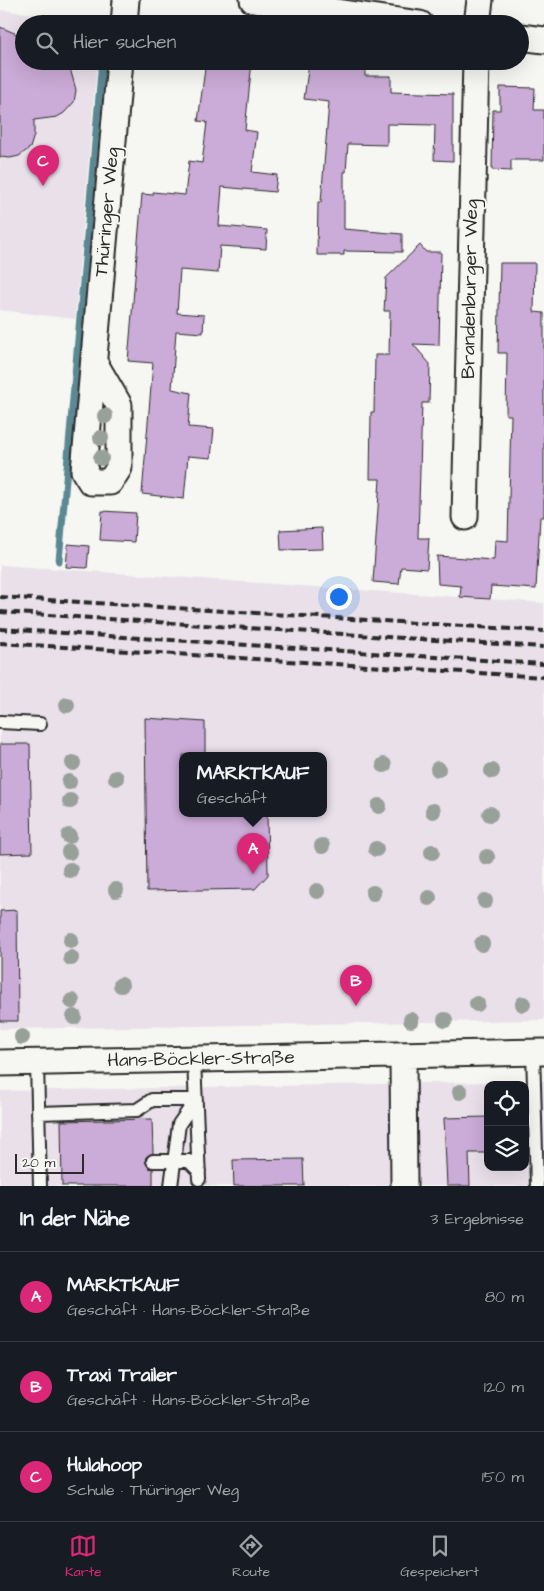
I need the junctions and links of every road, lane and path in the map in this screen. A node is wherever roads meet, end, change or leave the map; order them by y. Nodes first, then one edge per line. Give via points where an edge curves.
1 (126, 0) edge
2 (253, 0) edge
3 (480, 0) edge
4 (125, 15) edge
5 (357, 15) edge
6 (478, 15) edge
7 (529, 38) edge
8 (544, 40) edge
9 (119, 70) edge
10 (476, 70) edge
11 (94, 362) dead end
12 (465, 517) dead end
13 (0, 722) edge
14 (40, 724) dead end
15 (539, 1052) edge
16 (402, 1056) junction
17 (194, 1059) junction
18 (0, 1063) edge
19 (37, 1063) junction
20 (196, 1100) junction
21 (38, 1113) junction
22 (153, 1161) dead end
23 (173, 1161) junction
24 (40, 1186) edge
25 (171, 1186) edge
26 (404, 1186) edge
27 (537, 1186) edge

1 - 4 street
2 - 5 street
3 - 6 street
7 - 8 street
9 - 11 street, Thüringer Weg
10 - 12 street, Brandenburger Weg
13 - 14 lane
15 - 16 street, Hans-Böckler-Straße
15 - 27 lane
16 - 17 street, Hans-Böckler-Straße
16 - 26 street
17 - 19 street, Hans-Böckler-Straße
17 - 20 lane
18 - 19 street, Hans-Böckler-Straße
19 - 21 lane
20 - 21 lane via 152,1100 137,1110
20 - 23 lane via 179,1124
20 - 23 lane via 199,1175 188,1161
21 - 24 lane
22 - 23 lane
23 - 25 lane

